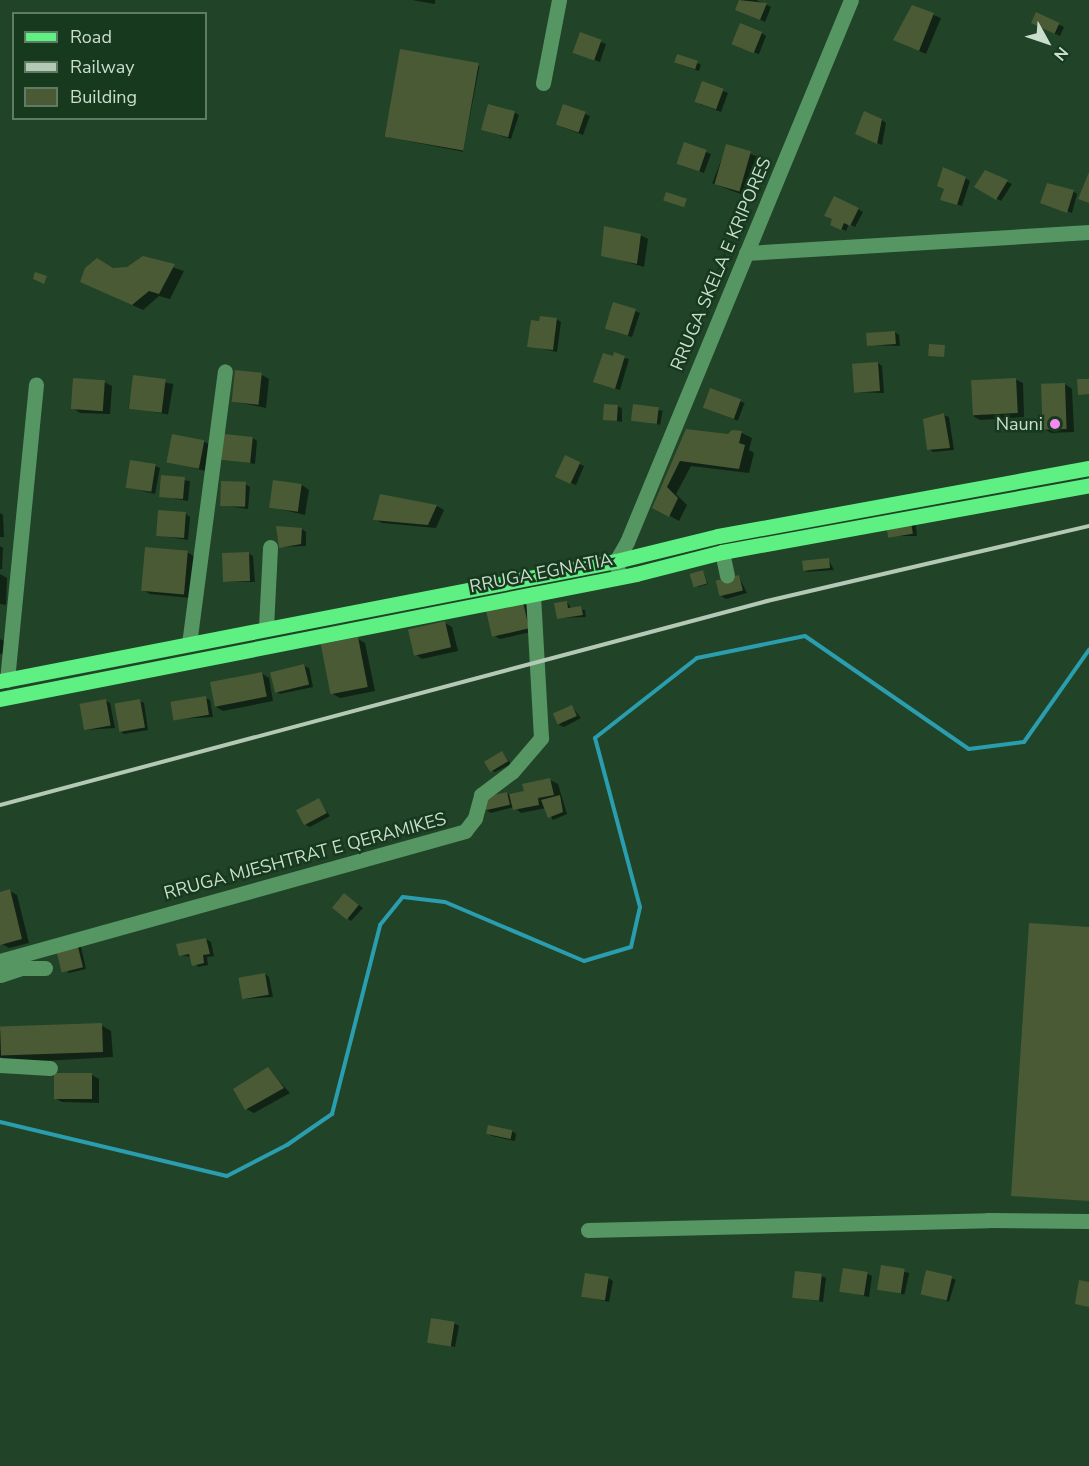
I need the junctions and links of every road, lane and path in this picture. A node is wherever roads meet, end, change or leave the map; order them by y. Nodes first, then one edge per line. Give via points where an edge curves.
1 (559, 0) edge
2 (851, 0) edge
3 (856, 0) edge
4 (835, 36) junction
5 (543, 82) dead end
6 (1089, 232) edge
7 (746, 253) junction
8 (225, 371) dead end
9 (36, 384) dead end
10 (1089, 468) edge
11 (1089, 485) edge
12 (270, 547) dead end
13 (631, 549) junction
14 (722, 552) junction
15 (616, 561) junction
16 (636, 574) junction
17 (727, 574) dead end
18 (619, 577) junction
19 (533, 594) junction
20 (266, 627) junction
21 (189, 644) junction
22 (3, 680) edge
23 (0, 699) edge
24 (0, 961) edge
25 (45, 968) dead end
26 (0, 975) edge
27 (0, 1065) edge
28 (50, 1068) dead end
29 (1089, 1221) edge
30 (588, 1230) dead end

1 - 5 street
2 - 4 street, RRUGA SKELA E KRIPORES
3 - 4 street via 844,35
4 - 7 street, RRUGA SKELA E KRIPORES
6 - 7 street
7 - 13 street, RRUGA SKELA E KRIPORES
8 - 21 street
9 - 22 street
10 - 13 main road, RRUGA EGNATIA
11 - 14 main road, RRUGA EGNATIA
12 - 20 street
13 - 15 main road, RRUGA EGNATIA
13 - 16 street
14 - 16 main road, RRUGA EGNATIA
14 - 17 street
15 - 18 street
15 - 20 main road, RRUGA EGNATIA
16 - 18 main road, RRUGA EGNATIA
18 - 19 main road, RRUGA EGNATIA
19 - 23 main road, RRUGA EGNATIA
19 - 24 street, RRUGA MJESHTRAT E QERAMIKES via 541,738 512,772 481,795 475,818 465,831
20 - 21 main road, RRUGA EGNATIA
21 - 22 main road, RRUGA EGNATIA
25 - 26 street via 22,968
27 - 28 street
29 - 30 street

